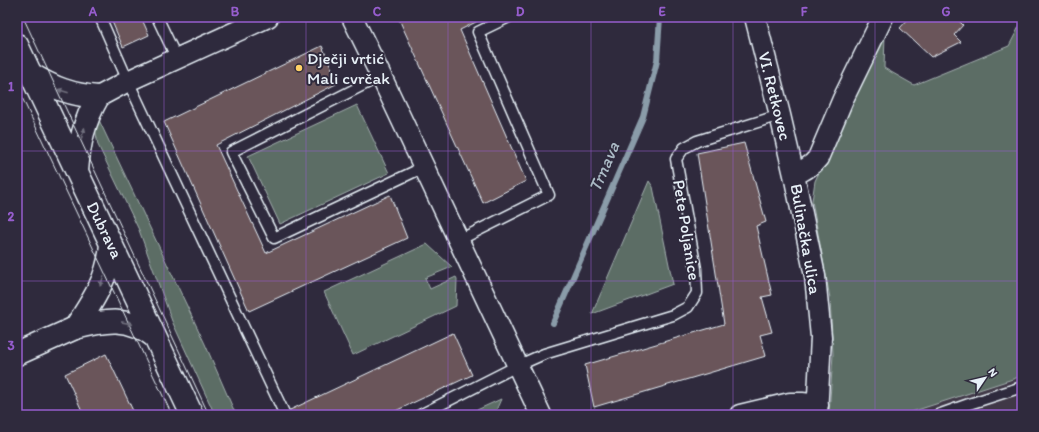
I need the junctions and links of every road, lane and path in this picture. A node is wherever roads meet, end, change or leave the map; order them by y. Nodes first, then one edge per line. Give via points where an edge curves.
1 (100, 17) edge
2 (157, 17) edge
3 (268, 17) edge
4 (352, 17) edge
5 (509, 17) edge
6 (755, 17) edge
7 (883, 17) edge
8 (17, 45) edge
9 (177, 59) junction
10 (30, 74) junction
11 (381, 76) junction
12 (128, 81) junction
13 (98, 97) junction
14 (780, 115) junction
15 (424, 167) junction
16 (76, 171) junction
17 (794, 175) junction
18 (459, 240) junction
19 (111, 244) junction
20 (75, 328) junction
21 (156, 337) junction
22 (17, 354) edge
23 (517, 366) junction
24 (1022, 387) edge
25 (818, 410) edge
26 (192, 415) edge
27 (285, 415) edge
28 (420, 415) edge
29 (541, 415) edge
30 (740, 415) edge
31 (938, 415) edge

1 - 12 lane
2 - 9 lane
3 - 9 street
4 - 11 street
5 - 18 lane via 478,32 549,195
6 - 14 street, VI. Retkovec
7 - 17 street, Bulinačka ulica via 818,158 807,169
8 - 10 main road, Dubrava
9 - 12 street
13 -> 10 main road via 56,89
10 - 16 main road, Dubrava
11 - 15 street
11 - 15 lane via 231,152 274,238
12 - 13 street
12 - 27 lane
16 -> 13 main road via 80,140
14 - 17 street, VI. Retkovec
14 - 23 lane, Pete Poljanice via 697,141 684,148 676,159 696,269 697,293 688,307 673,314 544,354
15 - 18 street
16 - 19 main road, Dubrava
17 - 25 street, Bulinačka ulica via 815,276 821,338
18 - 23 street
19 -> 20 main road via 100,288
19 - 21 main road, Dubrava
20 -> 21 main road via 96,322 115,321 138,326
20 - 22 main road
21 - 26 main road, Dubrava
23 - 28 lane, Pete Poljanice
23 - 29 street
24 - 31 lane
25 - 30 street via 802,403 790,403

